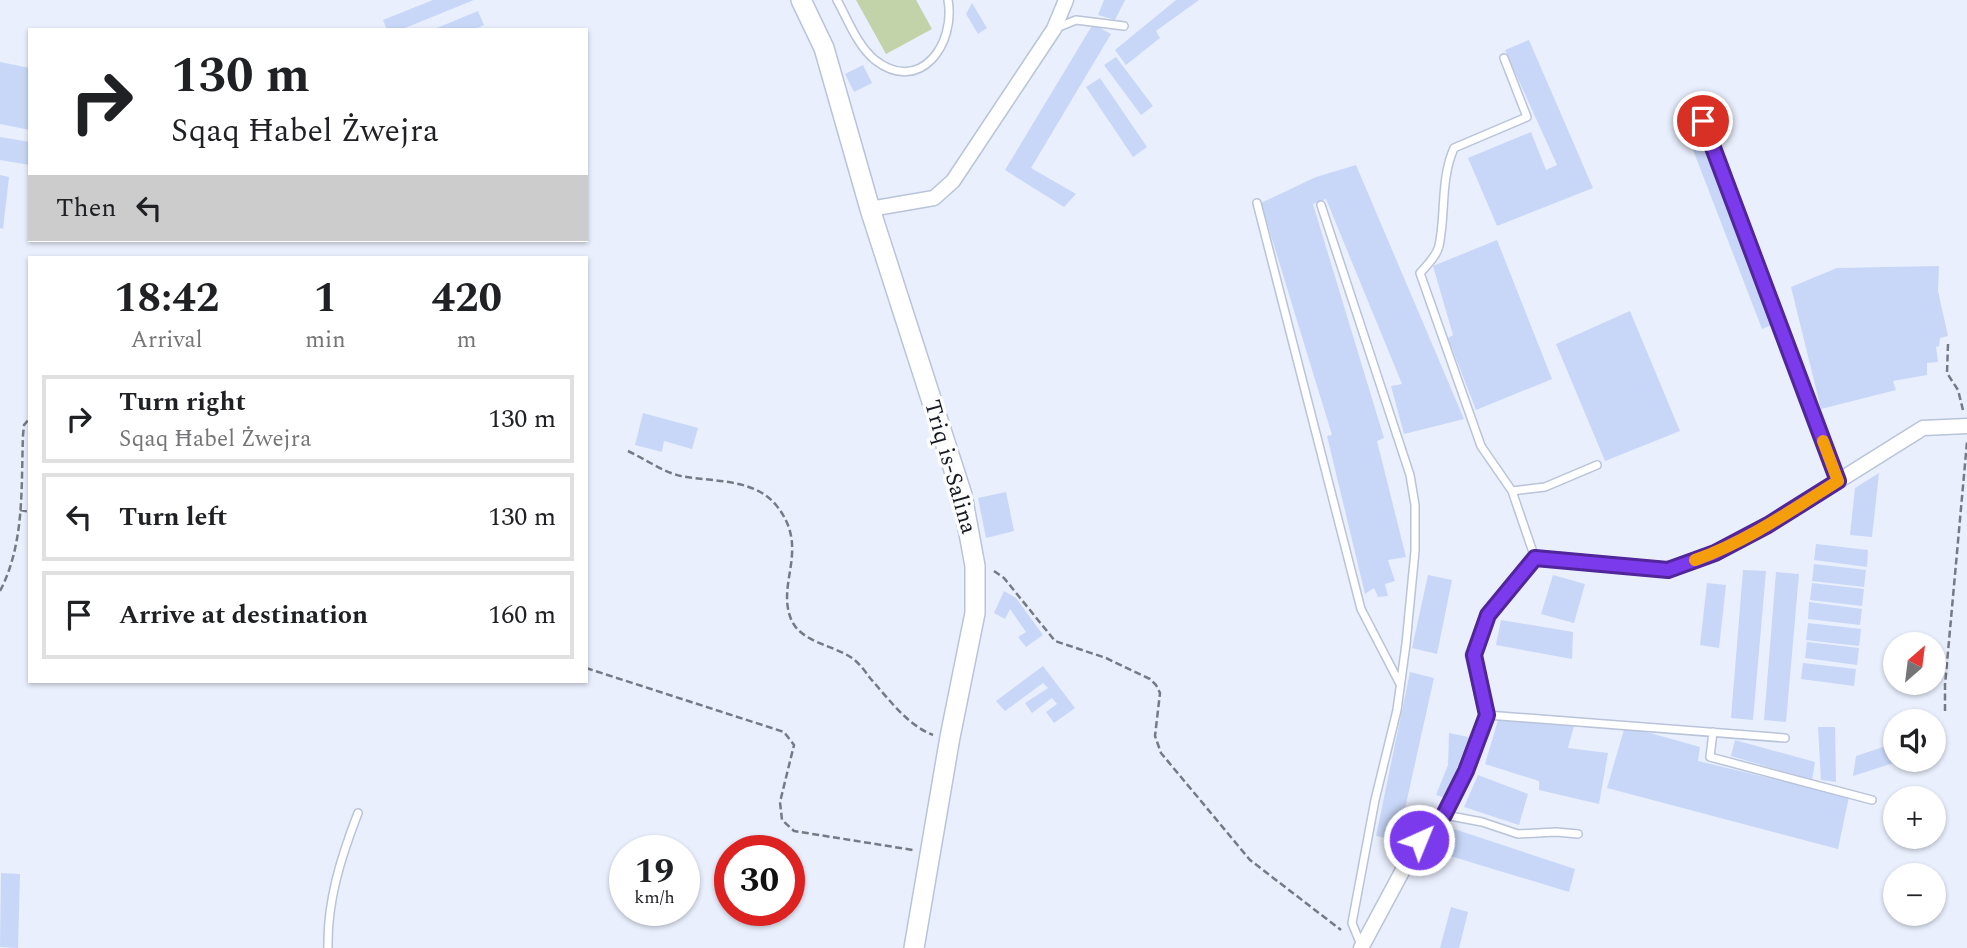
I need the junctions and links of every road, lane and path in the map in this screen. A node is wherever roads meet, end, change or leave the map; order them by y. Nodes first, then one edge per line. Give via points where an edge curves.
1 (801, 0) edge
2 (837, 0) edge
3 (948, 0) edge
4 (1066, 0) edge
5 (1124, 26) dead end
6 (1054, 29) junction
7 (1504, 58) dead end
8 (1703, 121) dead end
9 (1258, 203) dead end
10 (1321, 205) dead end
11 (870, 209) junction
12 (1948, 344) dead end
13 (1965, 419) edge
14 (28, 420) edge
15 (1967, 437) edge
16 (628, 451) dead end
17 (1597, 465) dead end
18 (1838, 481) junction
19 (1512, 491) junction
20 (20, 510) junction
21 (28, 512) edge
22 (1535, 558) junction
23 (975, 566) junction
24 (0, 591) edge
25 (588, 669) edge
26 (1401, 685) junction
27 (1945, 709) edge
28 (1487, 715) junction
29 (1713, 732) junction
30 (950, 737) junction
31 (1786, 738) dead end
32 (1872, 800) dead end
33 (358, 813) dead end
34 (1444, 815) junction
35 (1578, 834) dead end
36 (930, 853) junction
37 (1361, 946) edge
38 (328, 948) edge
39 (914, 948) edge

1 - 11 main road, Triq is-Salina via 824,48
2 - 3 lane via 867,52 882,65 907,72 922,68 937,54 947,29
4 - 6 street
5 - 6 lane via 1076,20
6 - 11 street via 953,181 934,198
7 - 19 lane via 1527,117 1454,148 1446,166 1438,247 1420,273 1481,446
8 - 18 lane
9 - 26 lane via 1361,609
10 - 26 lane via 1410,475 1415,551
11 - 23 main road, Triq is-Salina via 962,495
12 - 13 path via 1947,373 1958,390
13 - 18 street via 1923,428
14 - 20 path via 23,435
15 - 27 path
16 - 30 path via 678,475 740,484 775,503 794,549 788,608 802,635 855,660 903,716 930,734
17 - 19 lane via 1545,487
18 - 22 street via 1715,553 1668,570
19 - 22 lane
20 - 21 path
20 - 24 path via 15,558
22 - 28 street via 1488,615 1474,655
23 - 30 main road, Triq is-Salina via 975,613
23 - 37 path via 989,568 1004,578 1055,641 1106,658 1156,685 1160,693 1156,736 1161,753 1250,859
25 - 36 path via 783,732 794,745 780,802 782,820 794,831
26 - 37 lane via 1352,923
28 - 29 lane
28 - 34 street
29 - 31 lane
29 - 32 lane via 1710,757
30 - 36 main road, Triq is-Salina
33 - 38 lane via 336,879
34 - 35 lane via 1518,834
34 - 37 street via 1419,840
36 - 39 main road, Triq is-Salina

